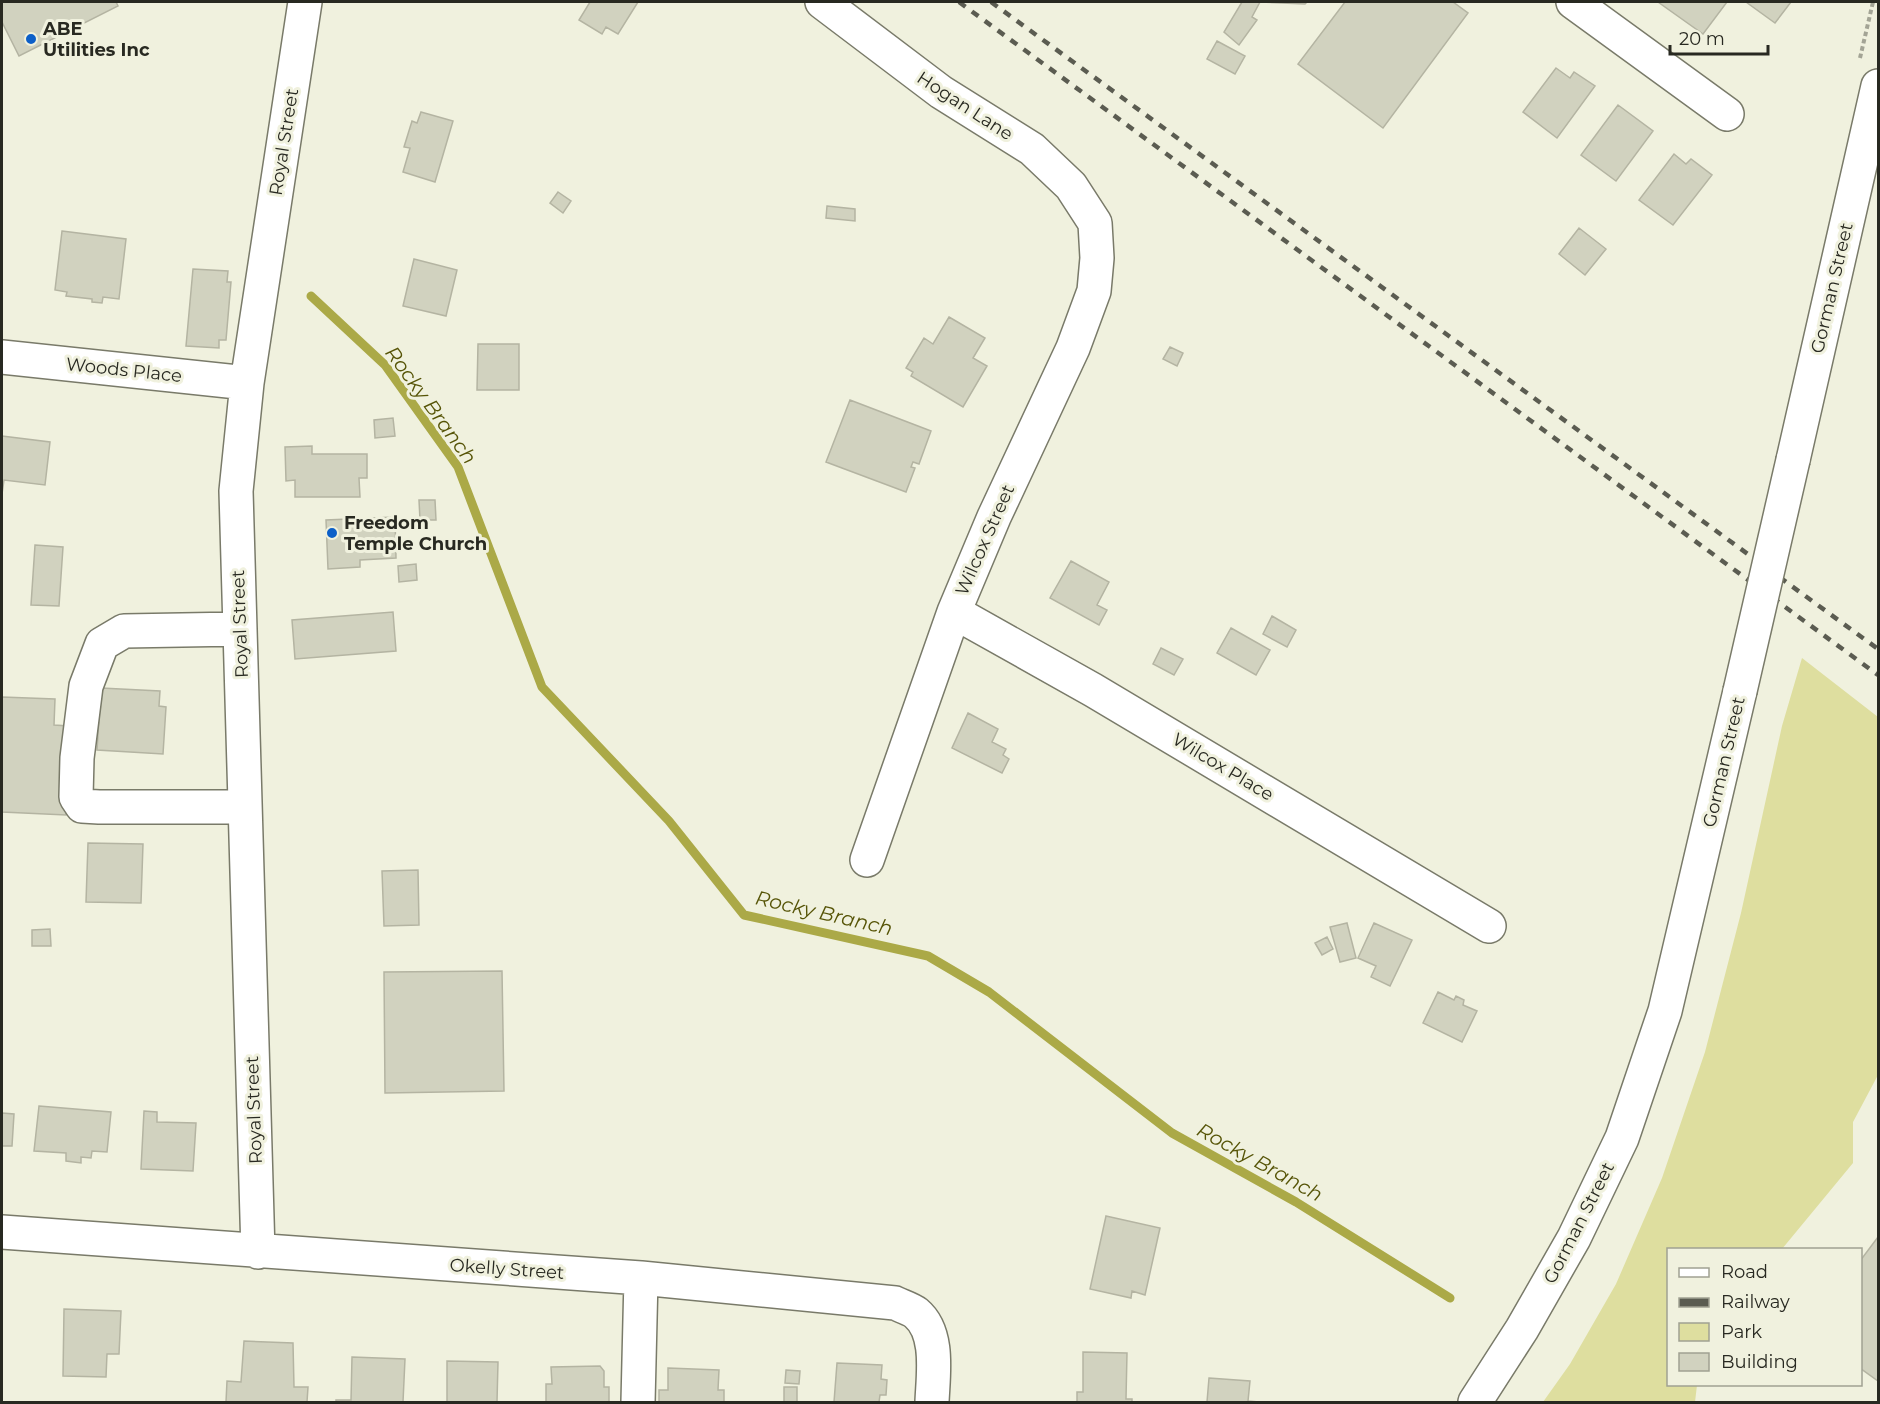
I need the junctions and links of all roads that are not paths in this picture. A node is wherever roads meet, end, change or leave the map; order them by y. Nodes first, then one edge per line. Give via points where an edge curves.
1 (305, 2) edge
2 (822, 2) edge
3 (1573, 2) edge
4 (1878, 86) edge
5 (1726, 114) dead end
6 (1095, 223) joint
7 (2, 357) edge
8 (247, 383) junction
9 (954, 612) junction
10 (240, 629) junction
11 (245, 807) junction
12 (867, 860) dead end
13 (1489, 926) dead end
14 (2, 1232) edge
15 (258, 1252) junction
16 (641, 1278) junction
17 (638, 1402) edge
18 (932, 1402) edge
19 (1475, 1402) edge

1 - 8 street, Royal Street
2 - 6 street, Hogan Lane via 941,92 1032,149 1071,186
3 - 5 street
4 - 19 street, Gorman Street, bridge via 1665,1011 1622,1138 1574,1238
6 - 9 street, Wilcox Street via 1098,258 1094,291 1073,348
7 - 8 street, Woods Place
8 - 10 street, Royal Street via 237,491
9 - 12 street, Wilcox Street
9 - 13 street, Wilcox Place via 1093,690
10 - 11 street, Royal Street
10 - 11 street via 124,632 102,644 86,686 76,797 82,806
11 - 15 street, Royal Street
14 - 15 street, Okelly Street
15 - 16 street, Okelly Street
16 - 17 street
16 - 18 street, Okelly Street via 895,1303 916,1313 927,1327 933,1352

